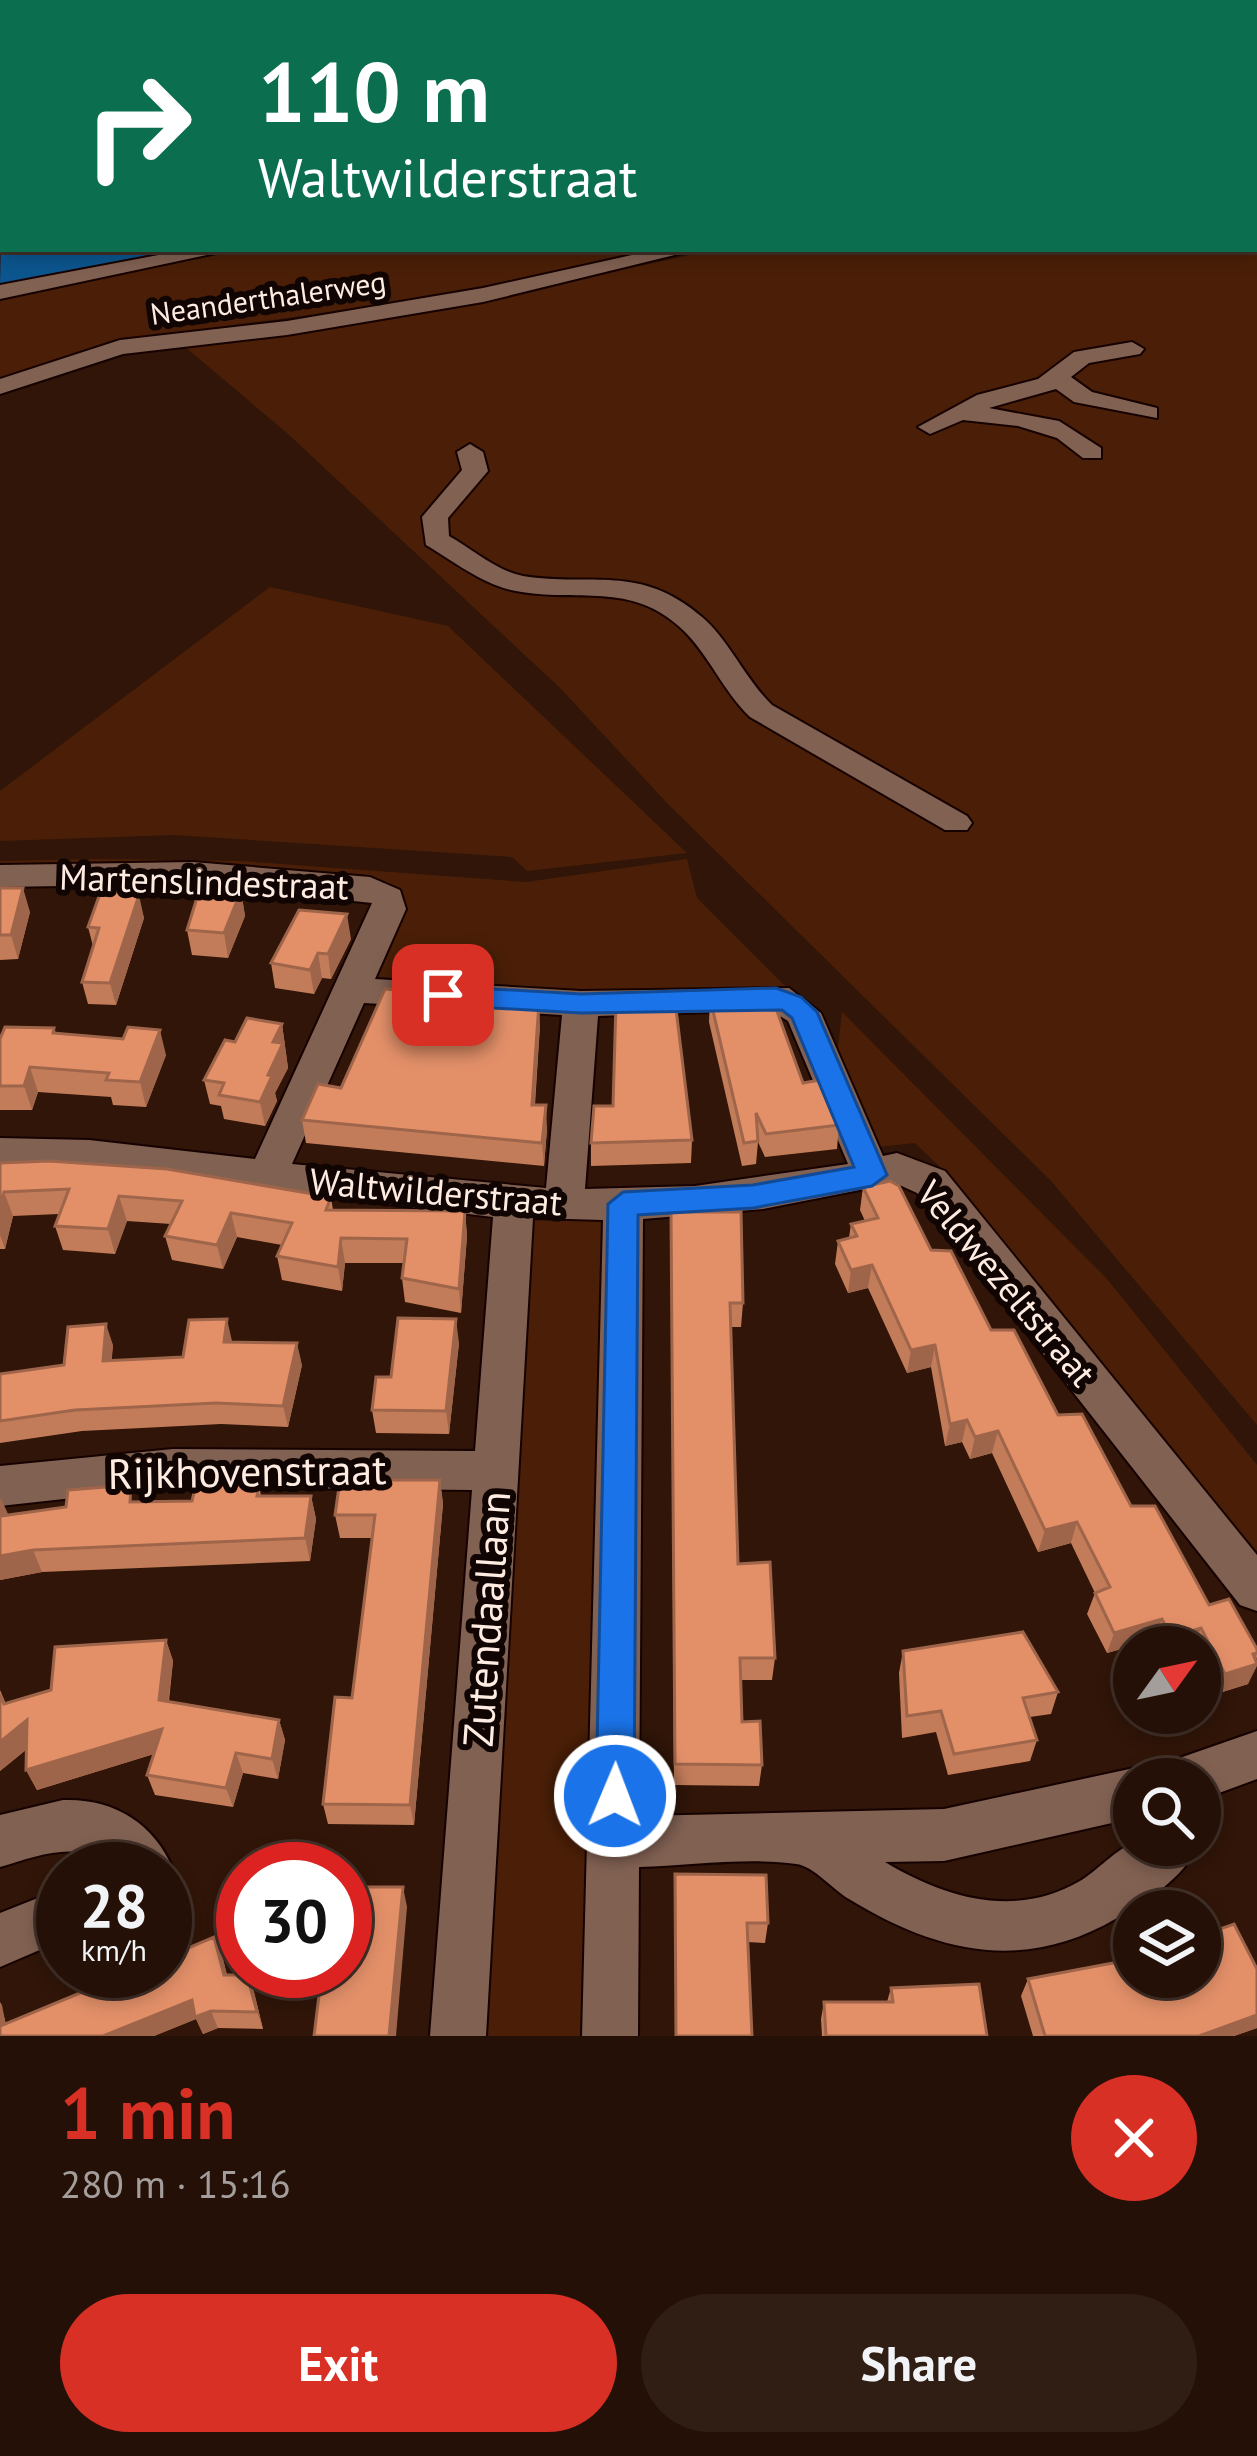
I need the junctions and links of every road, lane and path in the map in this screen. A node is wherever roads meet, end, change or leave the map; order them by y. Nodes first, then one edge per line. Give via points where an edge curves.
1 (208, 252) edge
2 (675, 252) edge
3 (0, 292) edge
4 (1132, 350) dead end
5 (1057, 378) junction
6 (0, 388) edge
7 (1032, 389) junction
8 (1148, 413) dead end
9 (1039, 423) junction
10 (470, 452) dead end
11 (1092, 453) dead end
12 (956, 823) dead end
13 (0, 876) edge
14 (352, 989) junction
15 (581, 1004) junction
16 (0, 1153) edge
17 (267, 1175) junction
18 (872, 1175) junction
19 (514, 1202) junction
20 (564, 1204) junction
21 (623, 1204) junction
22 (496, 1471) junction
23 (0, 1486) edge
24 (1257, 1591) edge
25 (1257, 1755) edge
26 (1221, 1768) edge
27 (1113, 1798) edge
28 (812, 1840) junction
29 (0, 1841) edge
30 (128, 1842) edge
31 (614, 1842) junction
32 (1150, 1866) edge
33 (36, 1925) edge
34 (0, 1940) edge
35 (458, 2036) edge
36 (610, 2036) edge

1 - 3 street
2 - 6 street, Neanderthalerweg via 484,295 120,347
4 - 5 street via 1082,357
5 - 7 street
5 - 8 street via 1083,397
7 - 9 street
7 - 9 street via 940,420
9 - 11 street
10 - 12 street via 475,471 435,517 436,539 520,584 620,585 670,609 694,624 761,711
13 - 14 street, Martenslindestraat via 194,873 370,888 388,898 389,909
14 - 15 street
14 - 17 street, Martenslindestraat
15 - 18 street, Veldwezeltstraat via 776,998 803,1012
15 - 20 street
16 - 17 street, Waltwilderstraat via 114,1156
17 - 19 street, Waltwilderstraat
18 - 21 street, Waltwilderstraat via 753,1197
18 - 24 street, Veldwezeltstraat via 897,1168 931,1182
19 - 20 street, Waltwilderstraat
19 - 22 street, Zutendaallaan
20 - 21 street, Waltwilderstraat
21 - 31 street
22 - 23 street, Rijkhovenstraat via 173,1468
22 - 35 street, Zutendaallaan
25 - 26 street
27 - 28 street via 944,1835
28 - 31 street
28 - 32 street via 866,1885 963,1928 1061,1921
29 - 30 street via 100,1826
31 - 36 street
33 - 34 street

